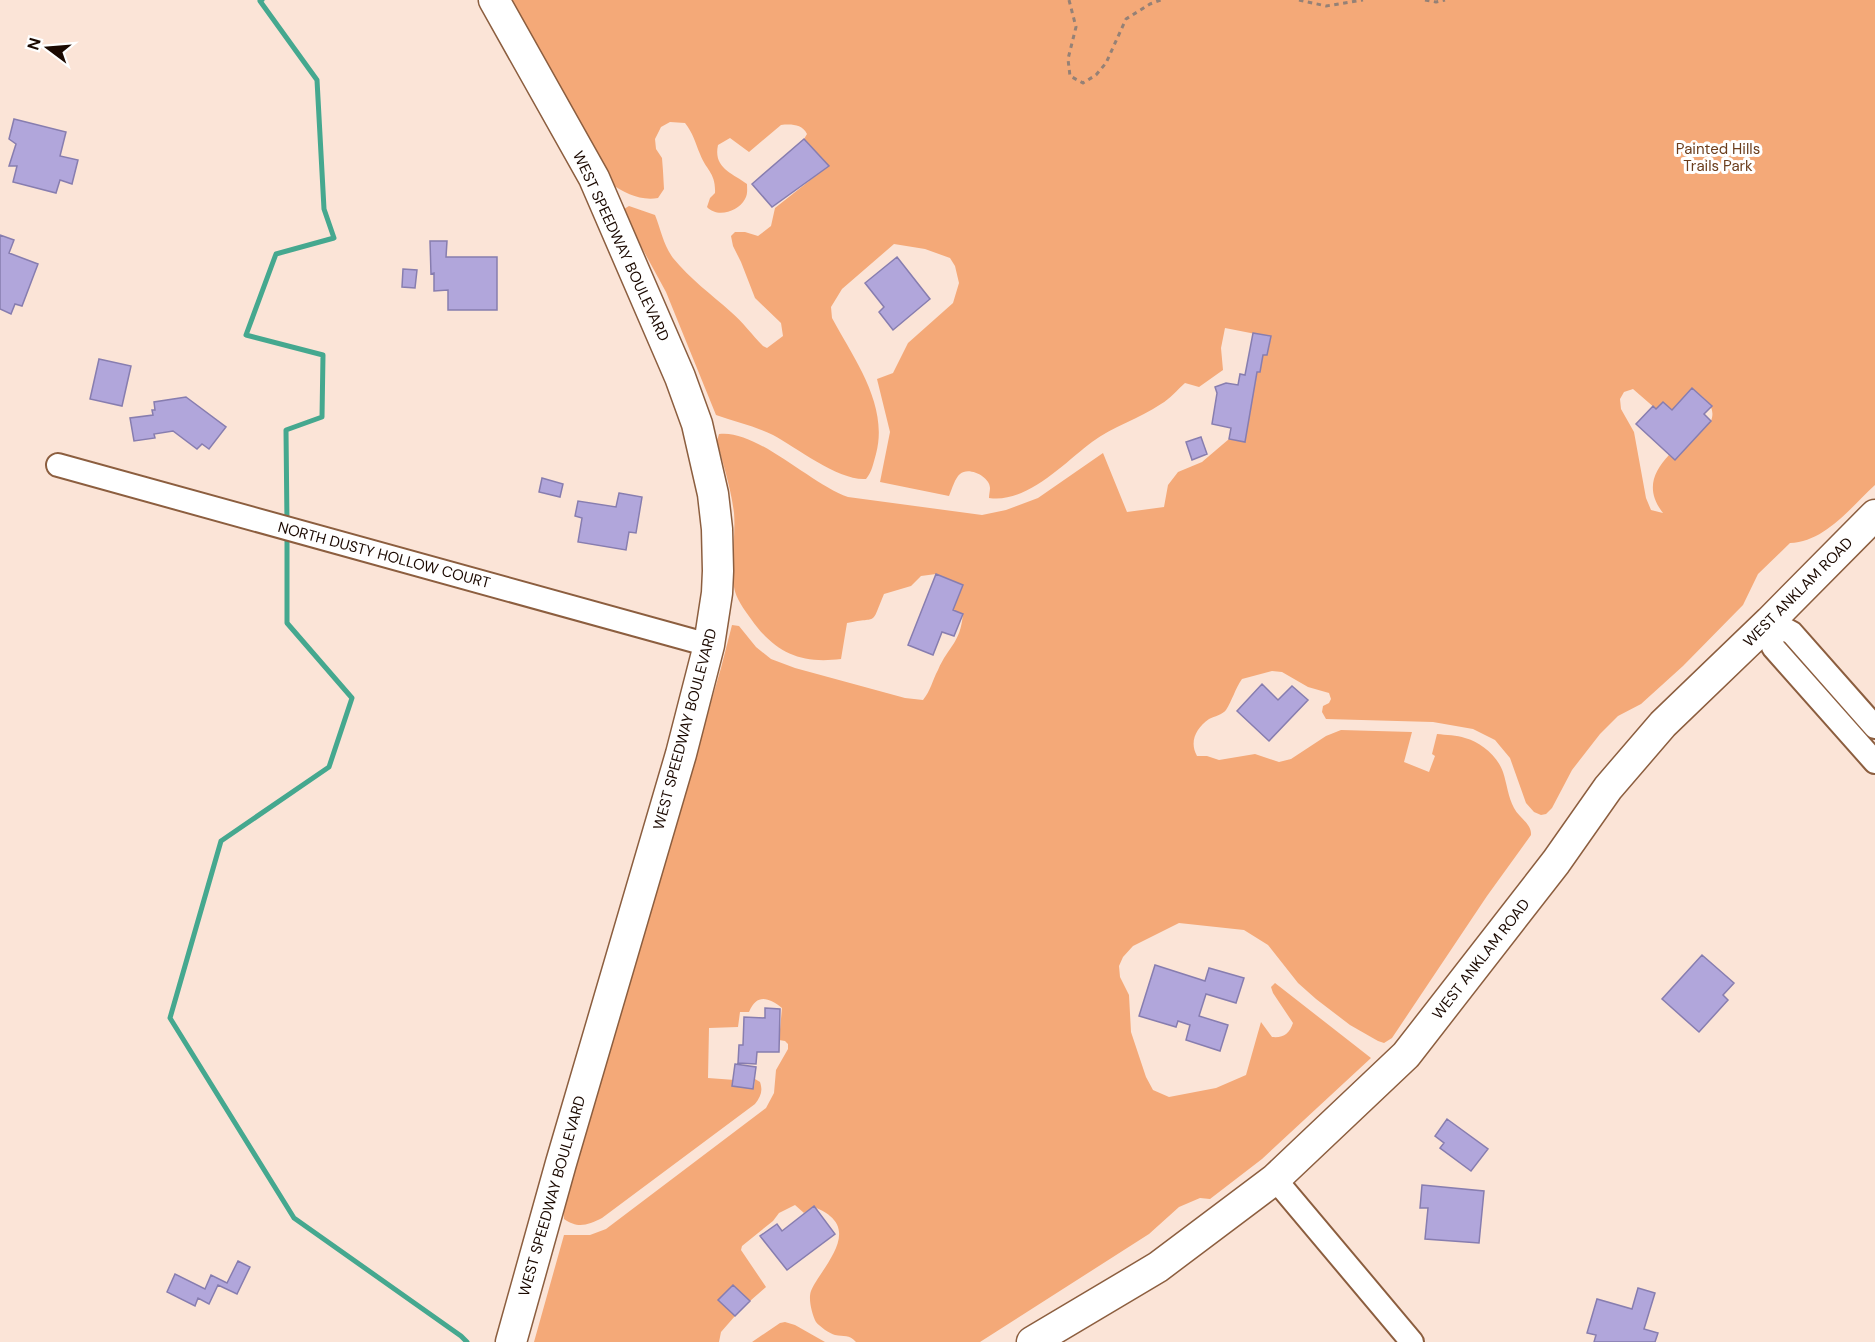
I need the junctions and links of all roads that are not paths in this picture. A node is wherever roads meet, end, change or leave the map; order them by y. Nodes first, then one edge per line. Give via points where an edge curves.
1 (494, 0) edge
2 (58, 465) dead end
3 (1875, 515) edge
4 (1770, 621) junction
5 (709, 645) junction
6 (1875, 727) edge
7 (1875, 762) edge
8 (1275, 1179) junction
9 (511, 1342) edge
10 (1032, 1342) edge
11 (1412, 1342) edge

1 - 5 main road, WEST SPEEDWAY BOULEVARD via 594,178 697,424 717,529 717,593
2 - 5 street, NORTH DUSTY HOLLOW COURT
3 - 4 main road, WEST ANKLAM ROAD
4 - 6 street via 1792,633
4 - 7 street via 1773,647
4 - 8 main road, WEST ANKLAM ROAD via 1663,724 1608,788 1556,862 1406,1055
5 - 9 main road, WEST SPEEDWAY BOULEVARD
8 - 10 main road, WEST ANKLAM ROAD via 1158,1268
8 - 11 street

